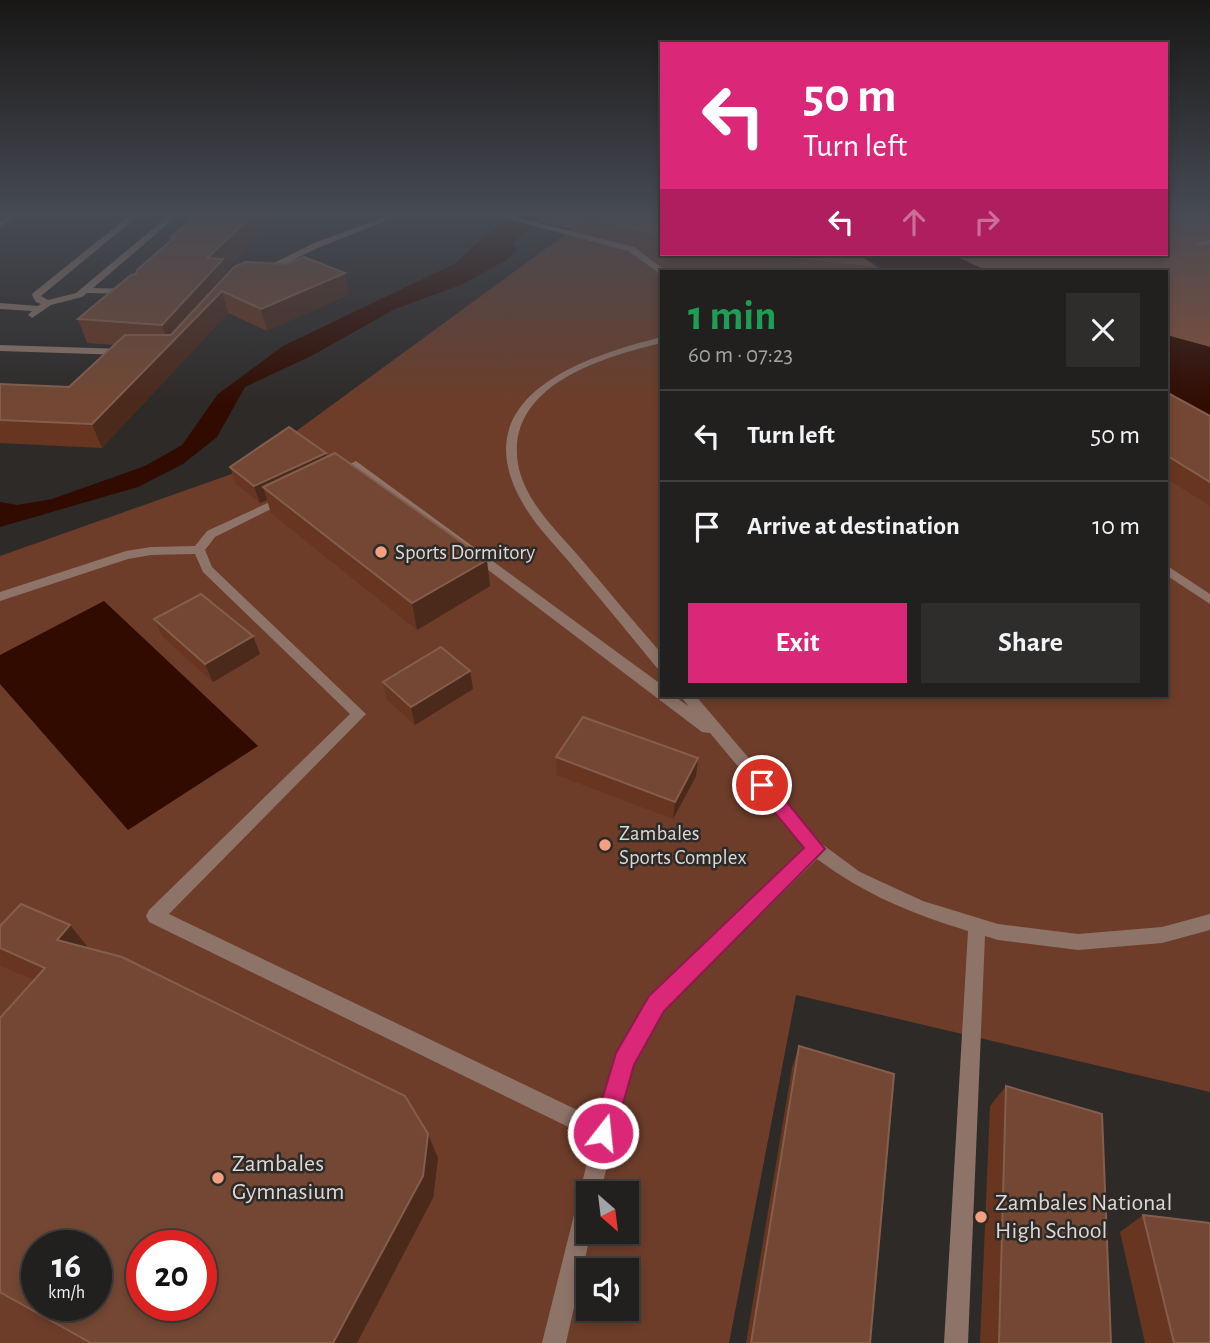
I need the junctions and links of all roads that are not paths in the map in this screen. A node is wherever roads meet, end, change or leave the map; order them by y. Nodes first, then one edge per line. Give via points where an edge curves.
1 (56, 279) edge
2 (99, 279) edge
3 (85, 290) junction
4 (139, 293) edge
5 (0, 306) edge
6 (40, 309) junction
7 (660, 341) edge
8 (0, 342) edge
9 (134, 352) edge
10 (320, 481) edge
11 (296, 493) edge
12 (199, 551) junction
13 (1168, 570) edge
14 (0, 597) edge
15 (1210, 600) edge
16 (660, 662) edge
17 (660, 692) edge
18 (666, 697) edge
19 (689, 697) edge
20 (727, 743) junction
21 (816, 849) junction
22 (1210, 922) edge
23 (977, 926) junction
24 (603, 1133) junction
25 (592, 1181) edge
26 (577, 1244) edge
27 (554, 1343) edge
28 (956, 1343) edge

1 - 6 street via 36,295
2 - 3 street
3 - 4 street
3 - 6 street
5 - 6 street
7 - 16 street via 586,361 543,388 520,417 510,457 515,481 530,506
8 - 9 street
10 - 17 street via 356,464
11 - 12 street via 211,534
12 - 14 street via 126,555
12 - 24 street via 206,569 359,714 155,916
13 - 15 street
18 - 20 street
19 - 20 street
20 - 21 street
21 - 23 street via 854,877 919,908
21 - 24 street via 657,1003 624,1061
22 - 23 street via 1162,935 1078,942
23 - 28 street
24 - 25 street
26 - 27 street

